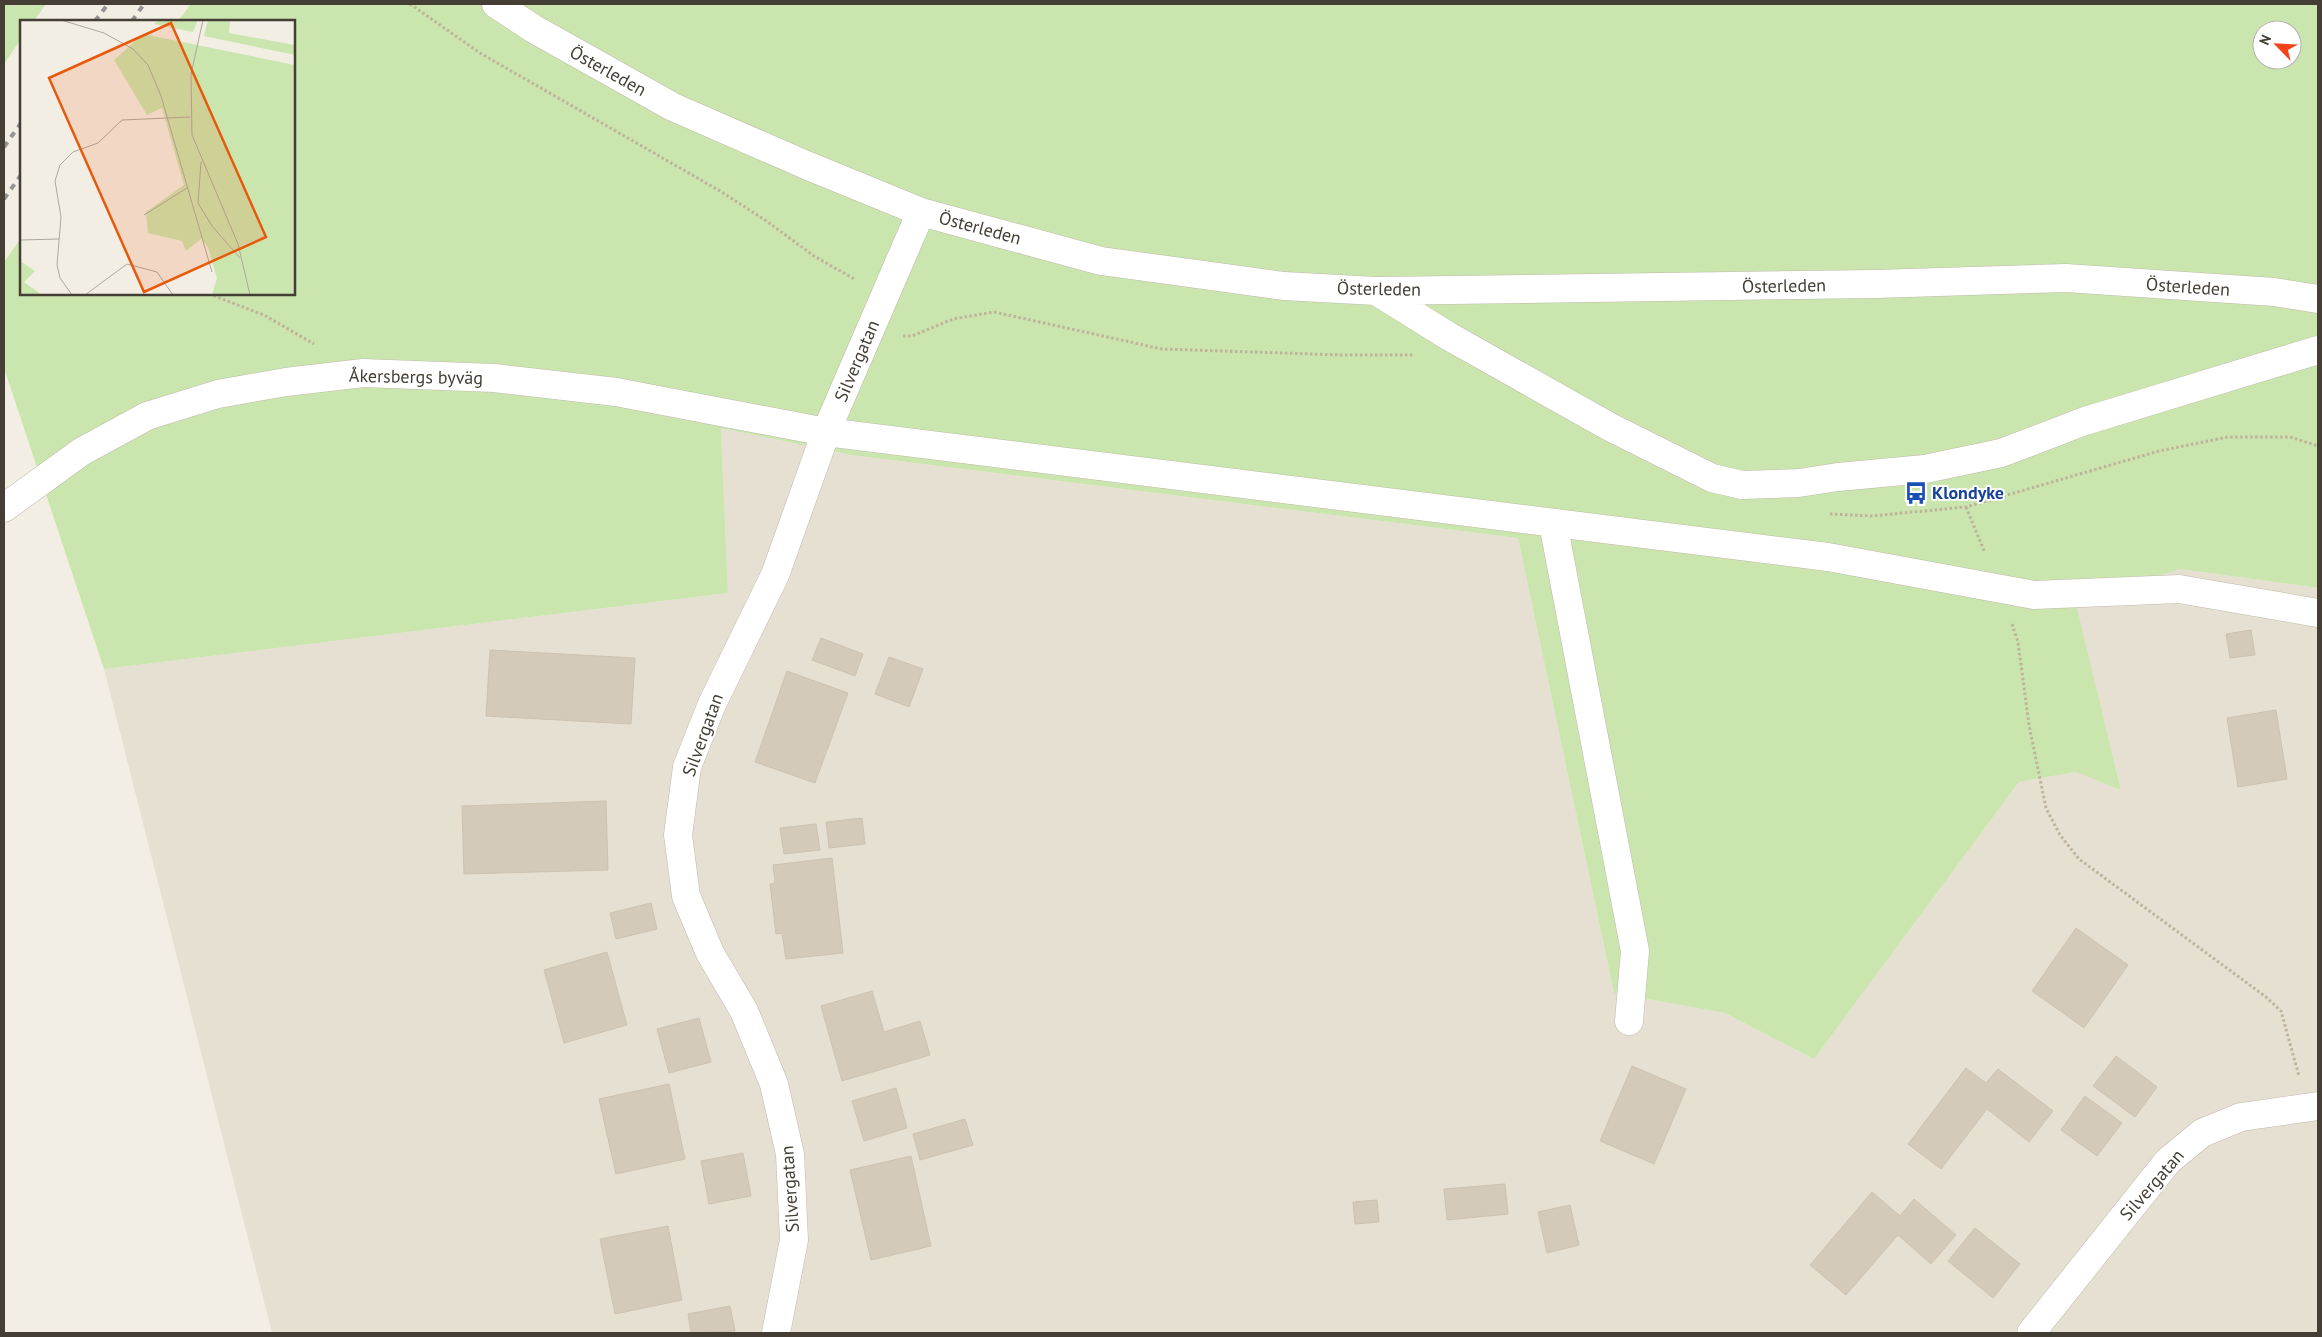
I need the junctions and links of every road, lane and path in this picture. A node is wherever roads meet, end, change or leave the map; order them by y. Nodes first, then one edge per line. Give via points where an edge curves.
1 (410, 4) edge
2 (496, 4) edge
3 (921, 212) junction
4 (1376, 291) junction
5 (886, 292) junction
6 (212, 295) edge
7 (2318, 299) edge
8 (2318, 350) edge
9 (363, 373) junction
10 (826, 432) junction
11 (1966, 507) dead end
12 (4, 508) edge
13 (1553, 523) junction
14 (2000, 588) junction
15 (2318, 613) edge
16 (1629, 1021) dead end
17 (2312, 1106) edge
18 (776, 1333) edge
19 (2031, 1333) edge

1 - 5 path via 488,58 720,191 814,256 851,278
2 - 3 street, Österleden via 534,30 673,107
3 - 4 street, Österleden via 1100,261 1284,286
3 - 5 street, Silvergatan
4 - 7 street, Österleden via 2066,278 2274,292
4 - 8 street via 1610,427 1712,478 1742,485 1925,469 2001,452 2086,421
5 - 10 street, Silvergatan
6 - 9 path via 264,315
9 - 10 street, Åkersbergs byväg via 494,378 616,392
9 - 12 street, Åkersbergs byväg via 218,394 147,416 80,452
10 - 13 street, Åkersbergs byväg
10 - 18 street, Silvergatan via 775,575 712,704 687,767 678,835 686,896 710,953 748,1020 774,1084 790,1154 794,1240
11 - 14 path
13 - 14 street, Åkersbergs byväg via 1828,557
13 - 16 street via 1635,951
14 - 15 street, Åkersbergs byväg via 2034,595 2180,589
14 - 17 path via 2018,642 2029,725 2046,808 2060,834 2079,859 2281,1011
17 - 19 street, Silvergatan via 2241,1117 2202,1133 2168,1162

